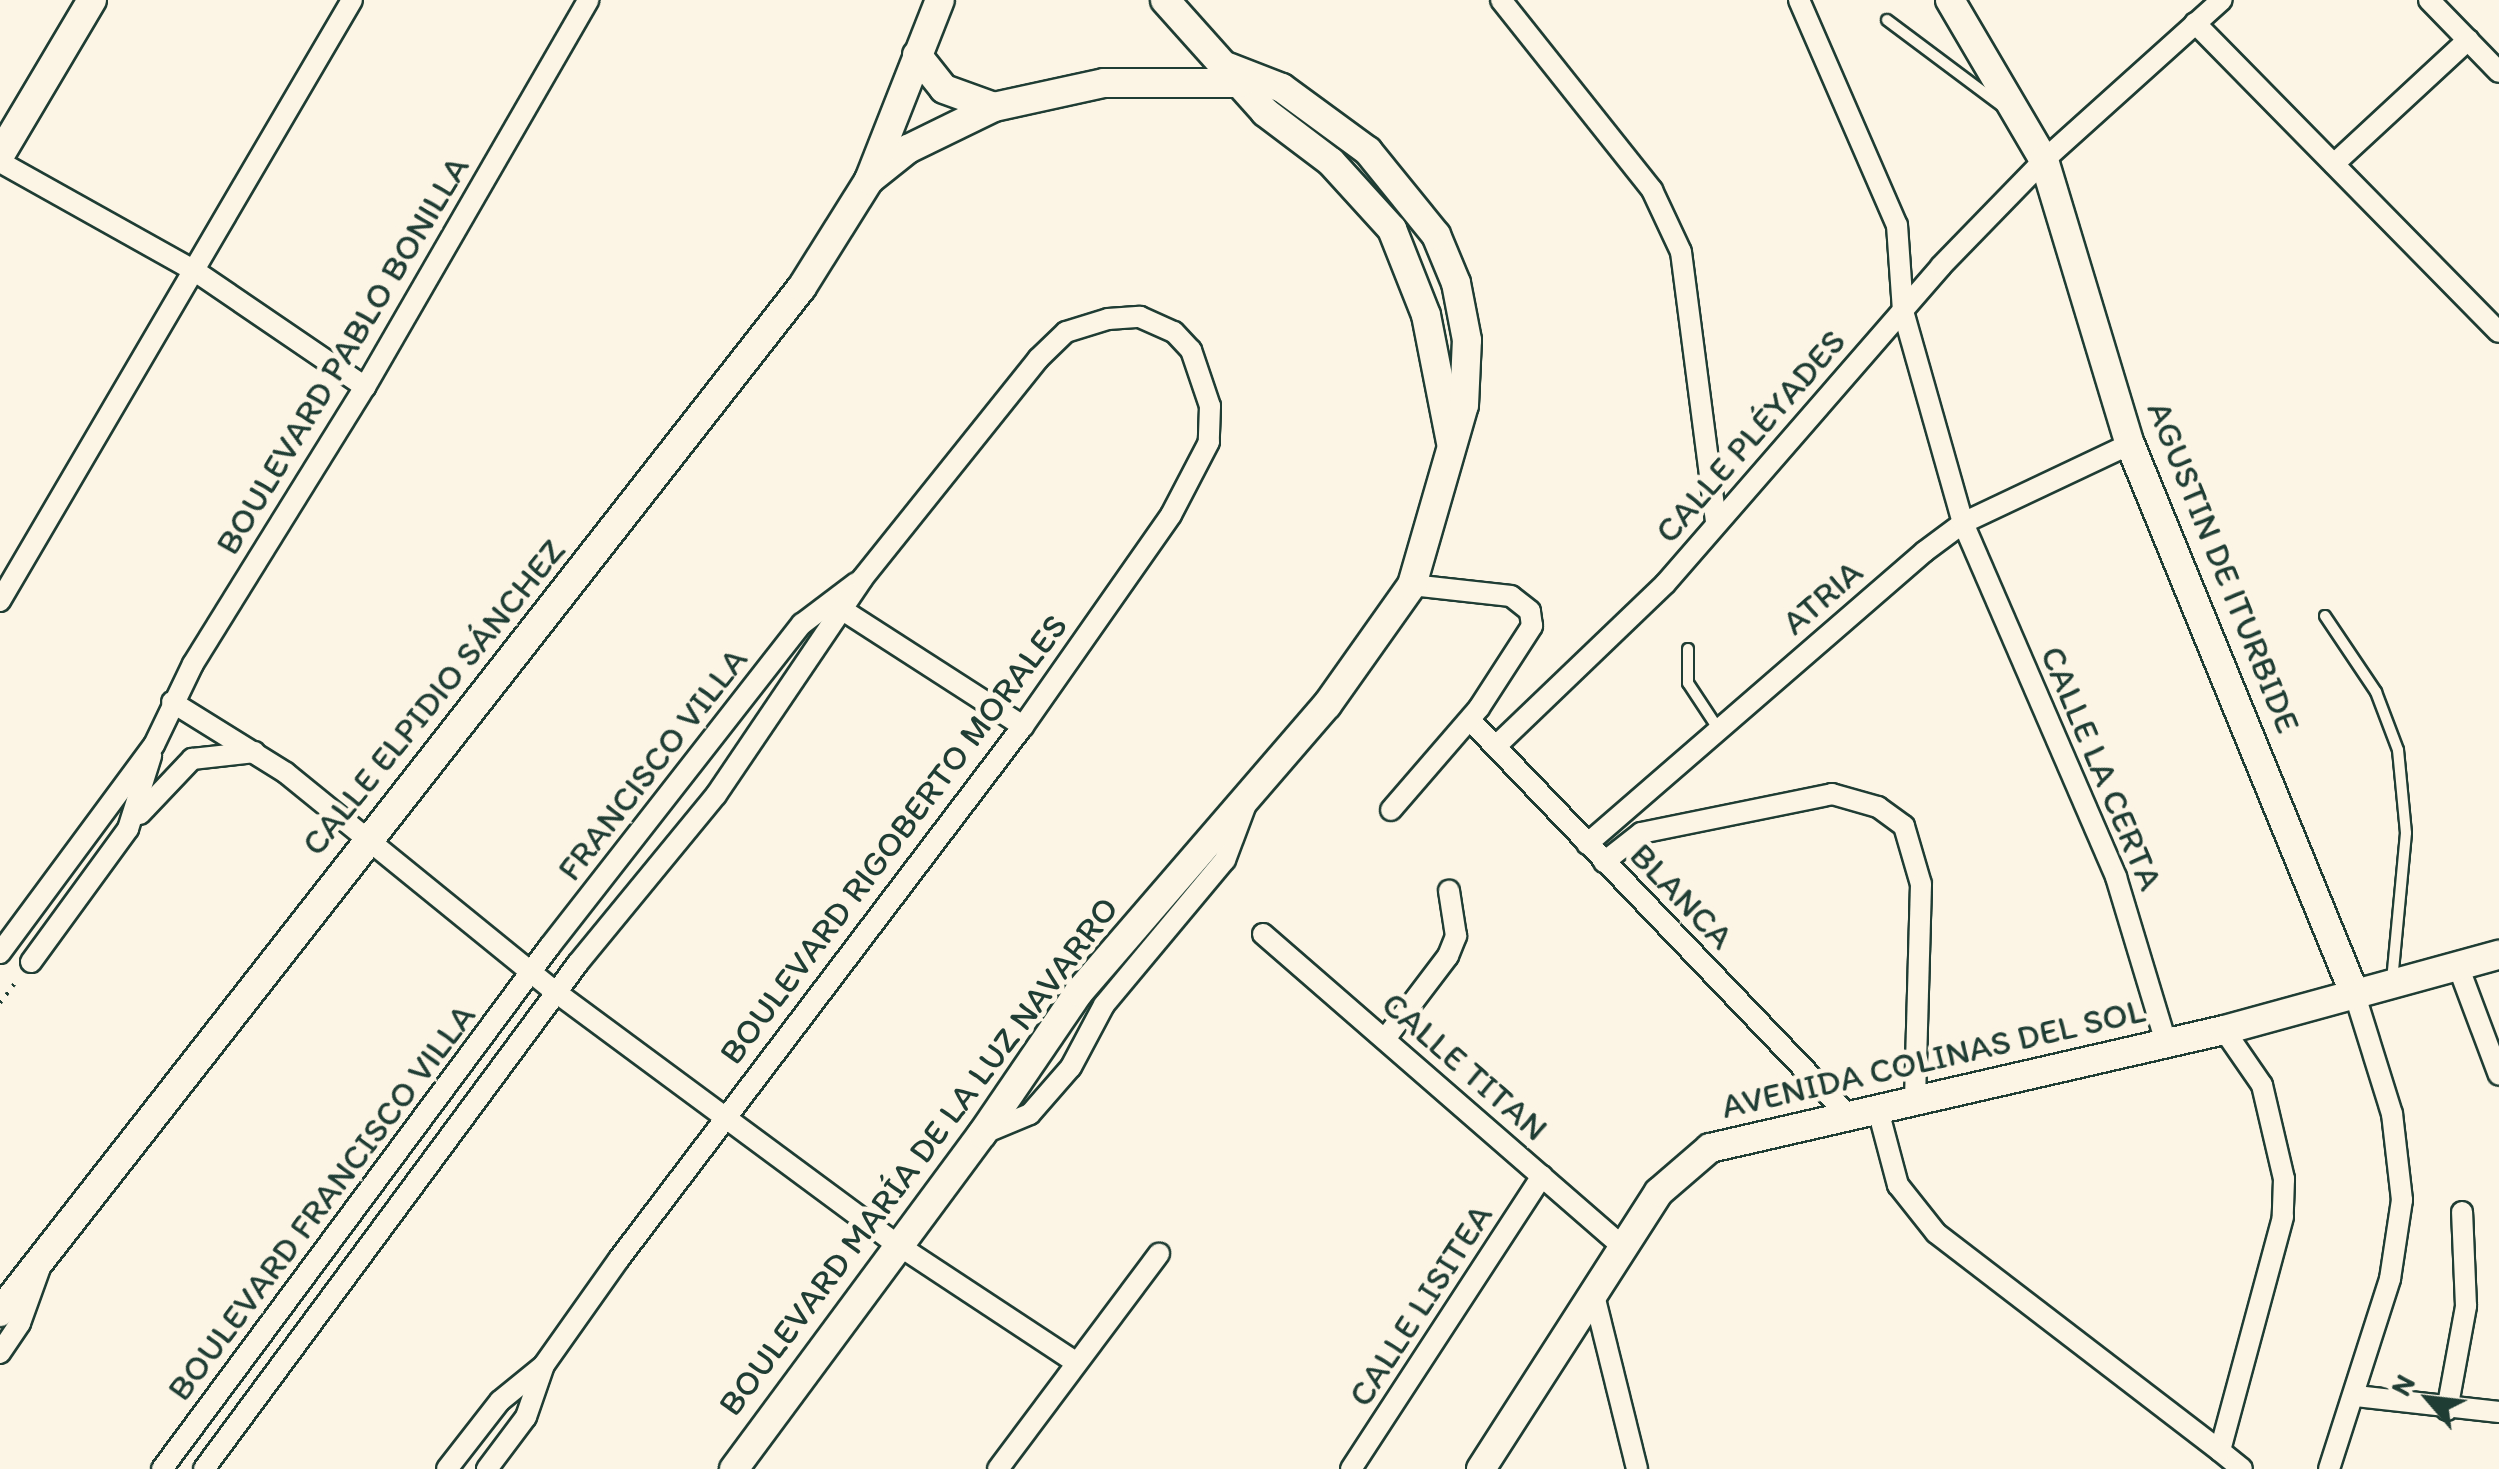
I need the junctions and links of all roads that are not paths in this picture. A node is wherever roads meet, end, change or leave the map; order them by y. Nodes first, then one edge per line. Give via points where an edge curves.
1 (92, 0) edge
2 (352, 0) edge
3 (588, 0) edge
4 (940, 0) edge
5 (1165, 0) edge
6 (1500, 0) edge
7 (1798, 0) edge
8 (1950, 0) edge
9 (2222, 0) edge
10 (2430, 0) edge
11 (1886, 20) dead end
12 (2195, 23) junction
13 (2468, 40) junction
14 (917, 55) junction
15 (2499, 72) edge
16 (1240, 75) junction
17 (994, 107) junction
18 (2024, 119) junction
19 (0, 159) edge
20 (2044, 160) junction
21 (2334, 164) junction
22 (869, 180) junction
23 (196, 270) junction
24 (1903, 311) junction
25 (2499, 332) edge
26 (365, 387) junction
27 (2130, 444) junction
28 (1716, 521) junction
29 (1963, 524) junction
30 (1412, 585) junction
31 (0, 601) edge
32 (837, 606) junction
33 (2325, 616) dead end
34 (1688, 649) dead end
35 (172, 702) junction
36 (1470, 720) junction
37 (1022, 726) junction
38 (1719, 730) junction
39 (154, 745) junction
40 (1496, 746) junction
41 (257, 752) junction
42 (1391, 810) dead end
43 (128, 828) junction
44 (366, 839) junction
45 (1587, 844) junction
46 (1604, 862) junction
47 (1449, 891) dead end
48 (1263, 934) dead end
49 (0, 953) edge
50 (2499, 955) edge
51 (31, 962) road end
52 (2458, 966) junction
53 (531, 972) junction
54 (2392, 983) junction
55 (557, 993) junction
56 (2355, 995) junction
57 (2224, 1030) junction
58 (1384, 1040) junction
59 (2166, 1042) junction
60 (2499, 1075) edge
61 (454, 1083) junction
62 (480, 1100) junction
63 (1915, 1102) junction
64 (1878, 1110) junction
65 (1850, 1116) junction
66 (725, 1118) junction
67 (1542, 1176) junction
68 (2462, 1212) dead end
69 (898, 1245) junction
70 (1624, 1248) junction
71 (44, 1254) junction
72 (1158, 1254) dead end
73 (1595, 1299) junction
74 (0, 1312) edge
75 (0, 1354) edge
76 (1077, 1363) junction
77 (544, 1365) junction
78 (2356, 1396) junction
79 (2447, 1410) junction
80 (2499, 1412) edge
81 (2222, 1442) junction
82 (162, 1469) edge
83 (204, 1469) edge
84 (447, 1469) edge
85 (487, 1469) edge
86 (734, 1469) edge
87 (998, 1469) edge
88 (1352, 1469) edge
89 (1481, 1469) edge
90 (1637, 1469) edge
91 (2242, 1469) edge
92 (2330, 1469) edge

1 - 19 street
2 - 23 street
3 - 26 street, BOULEVARD PABLO BONILLA
4 - 14 street
5 - 16 street, BOULEVARD MARÍA DE LA LUZ NAVARRO via 1186,30
6 - 28 street via 1652,190 1681,252
7 - 24 street via 1897,225
8 - 18 street, AGUSTIN DE ITURBIDE
9 - 12 street, CALLE PLÉYADES
10 - 13 street
11 - 18 lane via 1978,94
12 - 20 street, CALLE PLÉYADES
12 - 21 street
13 - 15 street
13 - 21 street
14 - 17 street via 944,89
14 - 22 street
16 - 17 street via 1104,83
16 - 30 street, BOULEVARD MARÍA DE LA LUZ NAVARRO via 1282,88 1368,151 1436,235 1456,283 1467,340 1464,404
17 - 22 street via 908,149
18 - 20 street, AGUSTIN DE ITURBIDE
19 - 23 street
20 - 24 street, CALLE PLÉYADES
20 - 27 street, AGUSTIN DE ITURBIDE
21 - 25 street
22 - 44 street, CALLE ELPIDIO SÁNCHEZ via 802,286 670,461
23 - 26 street
23 - 31 street
24 - 28 street, CALLE PLÉYADES
24 - 29 street
26 - 35 street, BOULEVARD PABLO BONILLA
27 - 29 street, ATRIA
27 - 56 street, AGUSTIN DE ITURBIDE
28 - 40 street, CALLE PLÉYADES via 1596,656
29 - 38 street, ATRIA
29 - 59 street, CALLE LA CERTA via 2116,877
30 - 36 street via 1483,589 1511,596 1530,610 1526,643
30 - 69 street, BOULEVARD MARÍA DE LA LUZ NAVARRO via 1327,705 1079,992
32 - 37 street
32 - 37 street, BOULEVARD RIGOBERTO MORALES via 1066,332 1140,317 1174,332 1203,374 1209,442 1171,515
32 - 53 street, FRANCISCO VILLA via 802,624
32 - 55 street, BOULEVARD FRANCISCO VILLA via 716,795
33 - 54 lane via 2376,692 2398,750 2406,832
34 - 38 lane via 1688,683
35 - 39 street, BOULEVARD PABLO BONILLA
35 - 41 street
36 - 40 street, BLANCA
36 - 42 street
37 - 66 street, BOULEVARD RIGOBERTO MORALES
38 - 45 street, ATRIA
39 - 43 street, BOULEVARD PABLO BONILLA
39 - 49 street, BOULEVARD PABLO BONILLA
40 - 45 street, BLANCA
41 - 43 street via 192,759
41 - 44 street
43 - 51 street, BOULEVARD PABLO BONILLA
44 - 53 street
44 - 71 street, CALLE ELPIDIO SÁNCHEZ
45 - 46 street, BLANCA
46 - 63 street via 1642,833 1832,794 1878,807 1904,826 1920,884
46 - 65 street, BLANCA
47 - 58 street via 1456,936 1448,956
48 - 58 street, CALLE TITAN
50 - 52 street, AVENIDA COLINAS DEL SOL
52 - 54 street, AVENIDA COLINAS DEL SOL
52 - 60 street
53 - 55 street
53 - 61 street, BOULEVARD FRANCISCO VILLA
54 - 56 street, AVENIDA COLINAS DEL SOL
55 - 62 street, BOULEVARD FRANCISCO VILLA
55 - 66 street
56 - 57 street, AVENIDA COLINAS DEL SOL
56 - 78 street via 2392,1114 2402,1200 2390,1278
57 - 59 street, AVENIDA COLINAS DEL SOL
57 - 81 street via 2262,1085 2284,1178 2283,1217
58 - 67 street, CALLE TITAN
59 - 63 street, AVENIDA COLINAS DEL SOL
61 - 62 street
61 - 82 street, BOULEVARD FRANCISCO VILLA
62 - 83 street, BOULEVARD FRANCISCO VILLA
63 - 64 street, AVENIDA COLINAS DEL SOL
64 - 65 street, AVENIDA COLINAS DEL SOL
64 - 81 street via 1898,1185 1936,1233
65 - 70 street, AVENIDA COLINAS DEL SOL via 1710,1148 1659,1192
66 - 69 street
66 - 77 street, BOULEVARD RIGOBERTO MORALES
67 - 70 street, CALLE TITAN
67 - 88 street, CALLE LISITEA
68 - 79 street via 2466,1306
69 - 76 street
69 - 86 street, BOULEVARD MARÍA DE LA LUZ NAVARRO
70 - 73 street, AVENIDA COLINAS DEL SOL
71 - 74 street, CALLE ELPIDIO SÁNCHEZ
71 - 75 street, CALLE ELPIDIO SÁNCHEZ via 20,1324
72 - 76 street
73 - 89 street, AVENIDA COLINAS DEL SOL
73 - 90 street
76 - 87 street
77 - 84 street, BOULEVARD RIGOBERTO MORALES via 500,1401
77 - 85 street, BOULEVARD RIGOBERTO MORALES via 526,1418
78 - 79 street
78 - 92 street
79 - 80 street
81 - 91 street

